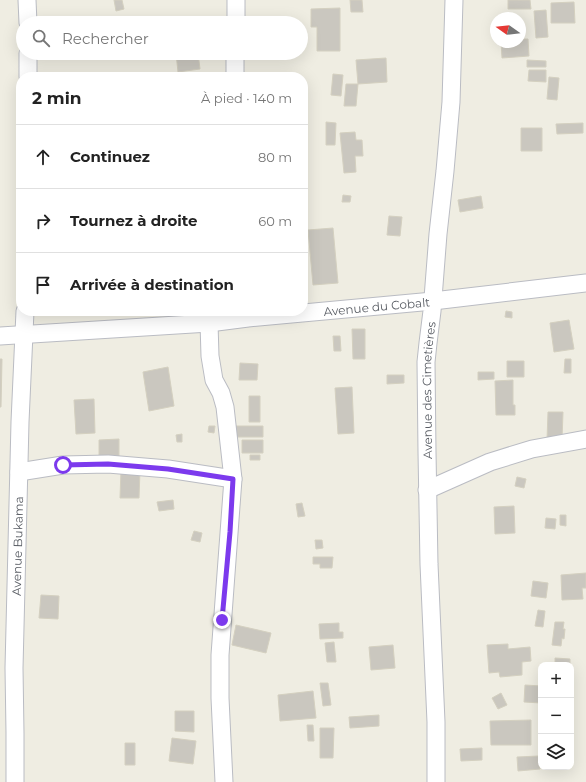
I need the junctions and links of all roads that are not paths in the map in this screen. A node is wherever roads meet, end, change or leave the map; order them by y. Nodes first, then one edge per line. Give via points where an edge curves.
1 (28, 0) edge
2 (236, 0) edge
3 (454, 0) edge
4 (28, 16) edge
5 (236, 16) edge
6 (28, 60) edge
7 (235, 60) edge
8 (28, 72) edge
9 (235, 72) edge
10 (586, 283) edge
11 (433, 301) junction
12 (308, 310) edge
13 (25, 316) edge
14 (238, 316) edge
15 (209, 322) junction
16 (25, 335) junction
17 (0, 336) edge
18 (586, 439) edge
19 (19, 472) junction
20 (233, 479) junction
21 (427, 490) junction
22 (7, 672) edge
23 (14, 782) edge
24 (224, 782) edge
25 (436, 782) edge

1 - 4 street
2 - 5 street
3 - 11 street, Avenue des Cimetières via 451,102
6 - 8 street
7 - 9 street
10 - 11 street, Avenue du Cobalt
11 - 12 street, Avenue du Cobalt
11 - 21 street, Avenue des Cimetières via 426,362
13 - 16 street, Avenue Bukama
14 - 15 street, Avenue du Cobalt
15 - 16 street, Avenue du Cobalt
15 - 20 street via 210,356 214,380 225,407
16 - 17 street, Avenue du Cobalt
16 - 19 street, Avenue Bukama
18 - 21 street via 532,449 490,462
19 - 20 street via 63,465 108,464 168,469
19 - 22 street, Avenue Bukama
20 - 24 street via 220,655
21 - 25 street, Avenue des Cimetières
22 - 23 street, Avenue Bukama via 15,733

